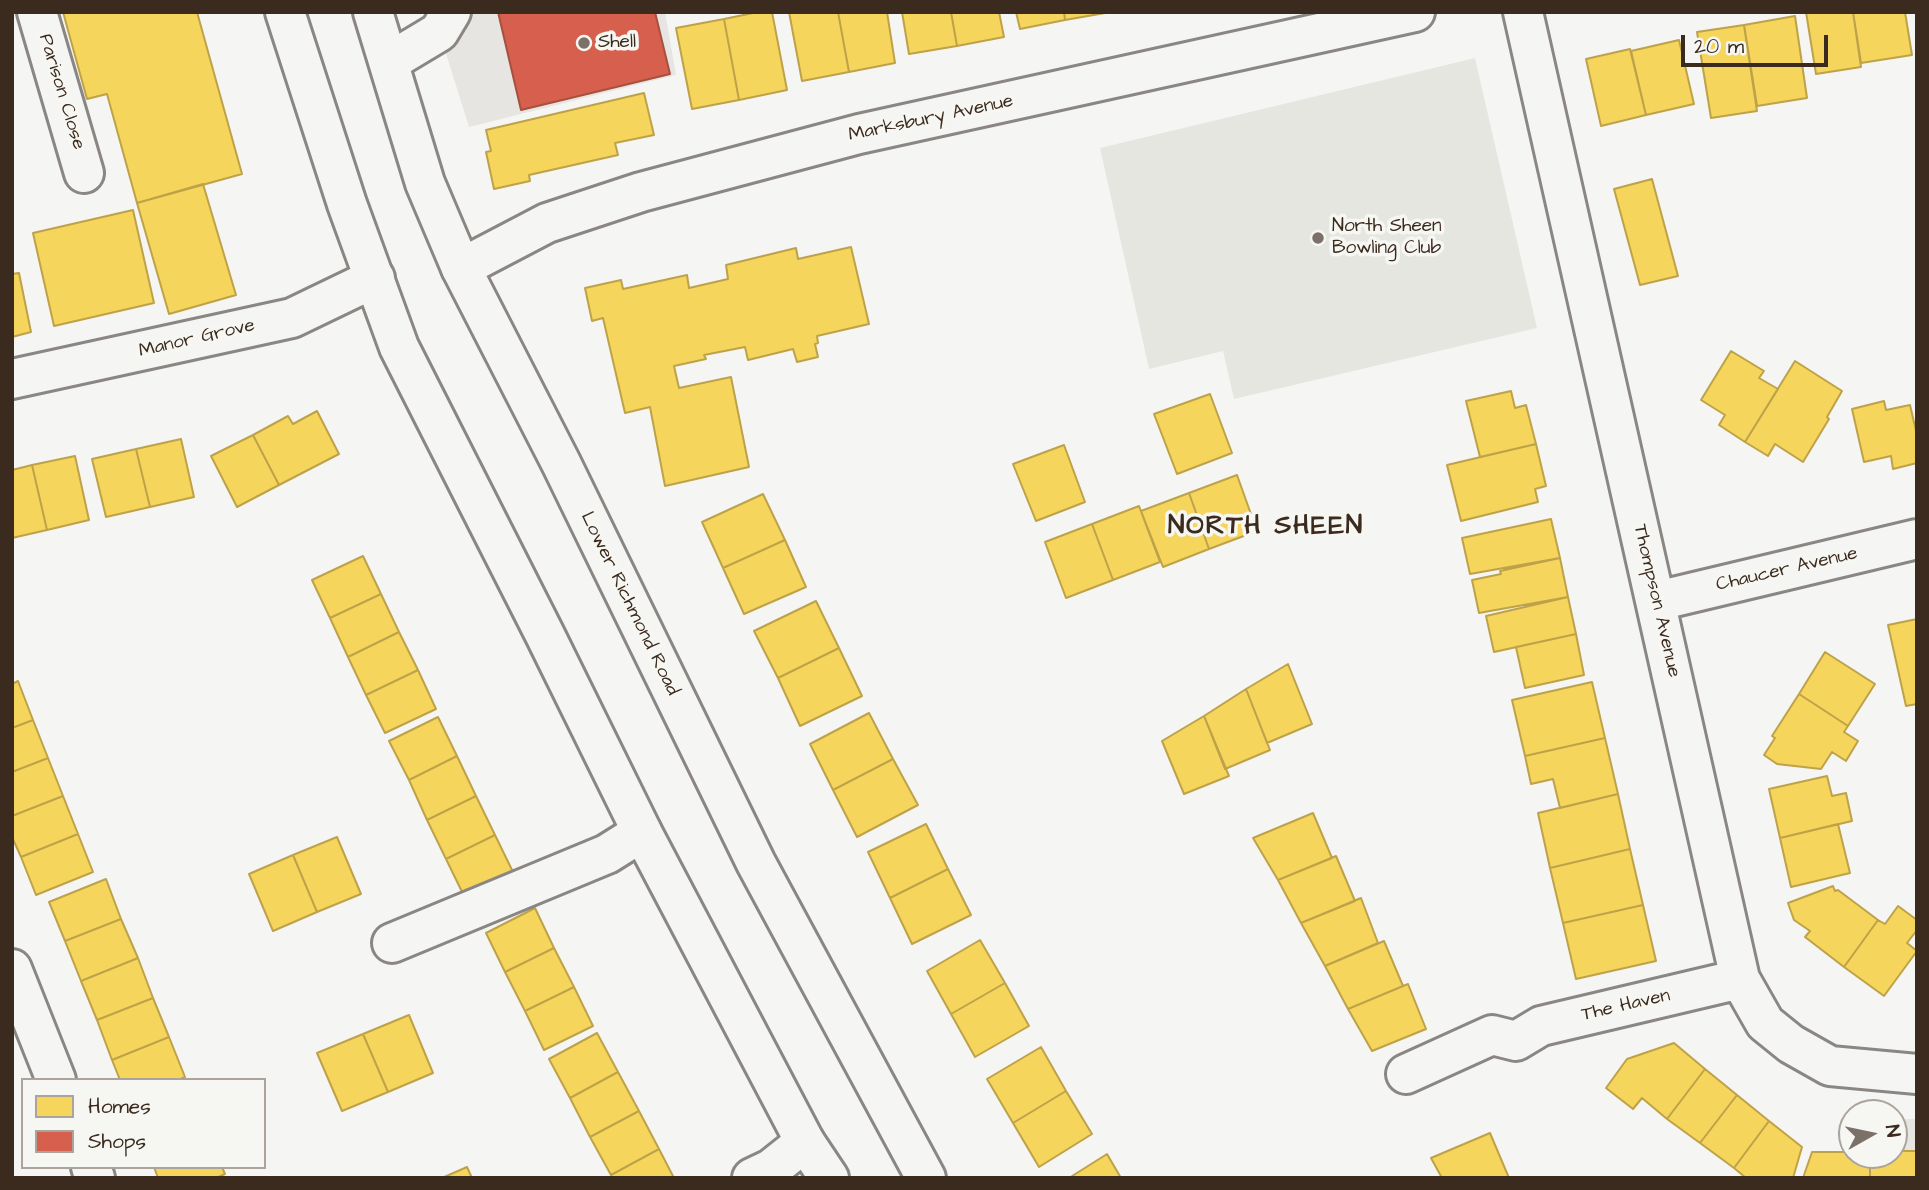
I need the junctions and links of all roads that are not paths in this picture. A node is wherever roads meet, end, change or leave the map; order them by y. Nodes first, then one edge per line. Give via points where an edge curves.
1 (37, 12) edge
2 (285, 12) edge
3 (373, 12) edge
4 (1415, 12) edge
5 (1523, 12) edge
6 (449, 14) edge
7 (389, 62) junction
8 (84, 173) dead end
9 (461, 268) junction
10 (375, 278) junction
11 (12, 379) edge
12 (1917, 539) edge
13 (1657, 601) junction
14 (642, 831) junction
15 (392, 943) dead end
16 (12, 970) edge
17 (1740, 979) junction
18 (1406, 1074) dead end
19 (1917, 1074) edge
20 (55, 1078) edge
21 (805, 1142) junction
22 (752, 1178) edge
23 (828, 1178) edge
24 (926, 1178) edge

1 - 8 main road, Parison Close
2 - 10 main road
3 - 7 main road, Lower Richmond Road
4 - 9 main road, Marksbury Avenue via 859,134 641,192 547,223
5 - 13 main road, Thompson Avenue
6 - 7 main road via 439,32
7 - 9 main road, Lower Richmond Road via 425,183
9 - 24 main road, Lower Richmond Road via 756,863
10 - 11 main road, Manor Grove via 292,318
10 - 14 main road via 399,347
12 - 13 main road, Chaucer Avenue
13 - 17 main road, Thompson Avenue
14 - 15 main road via 607,855
14 - 21 main road
16 - 20 main road
17 - 18 main road, The Haven via 1541,1026 1516,1041 1492,1035
17 - 19 main road, Thompson Avenue via 1765,1023 1830,1066
21 - 22 main road
21 - 23 main road

